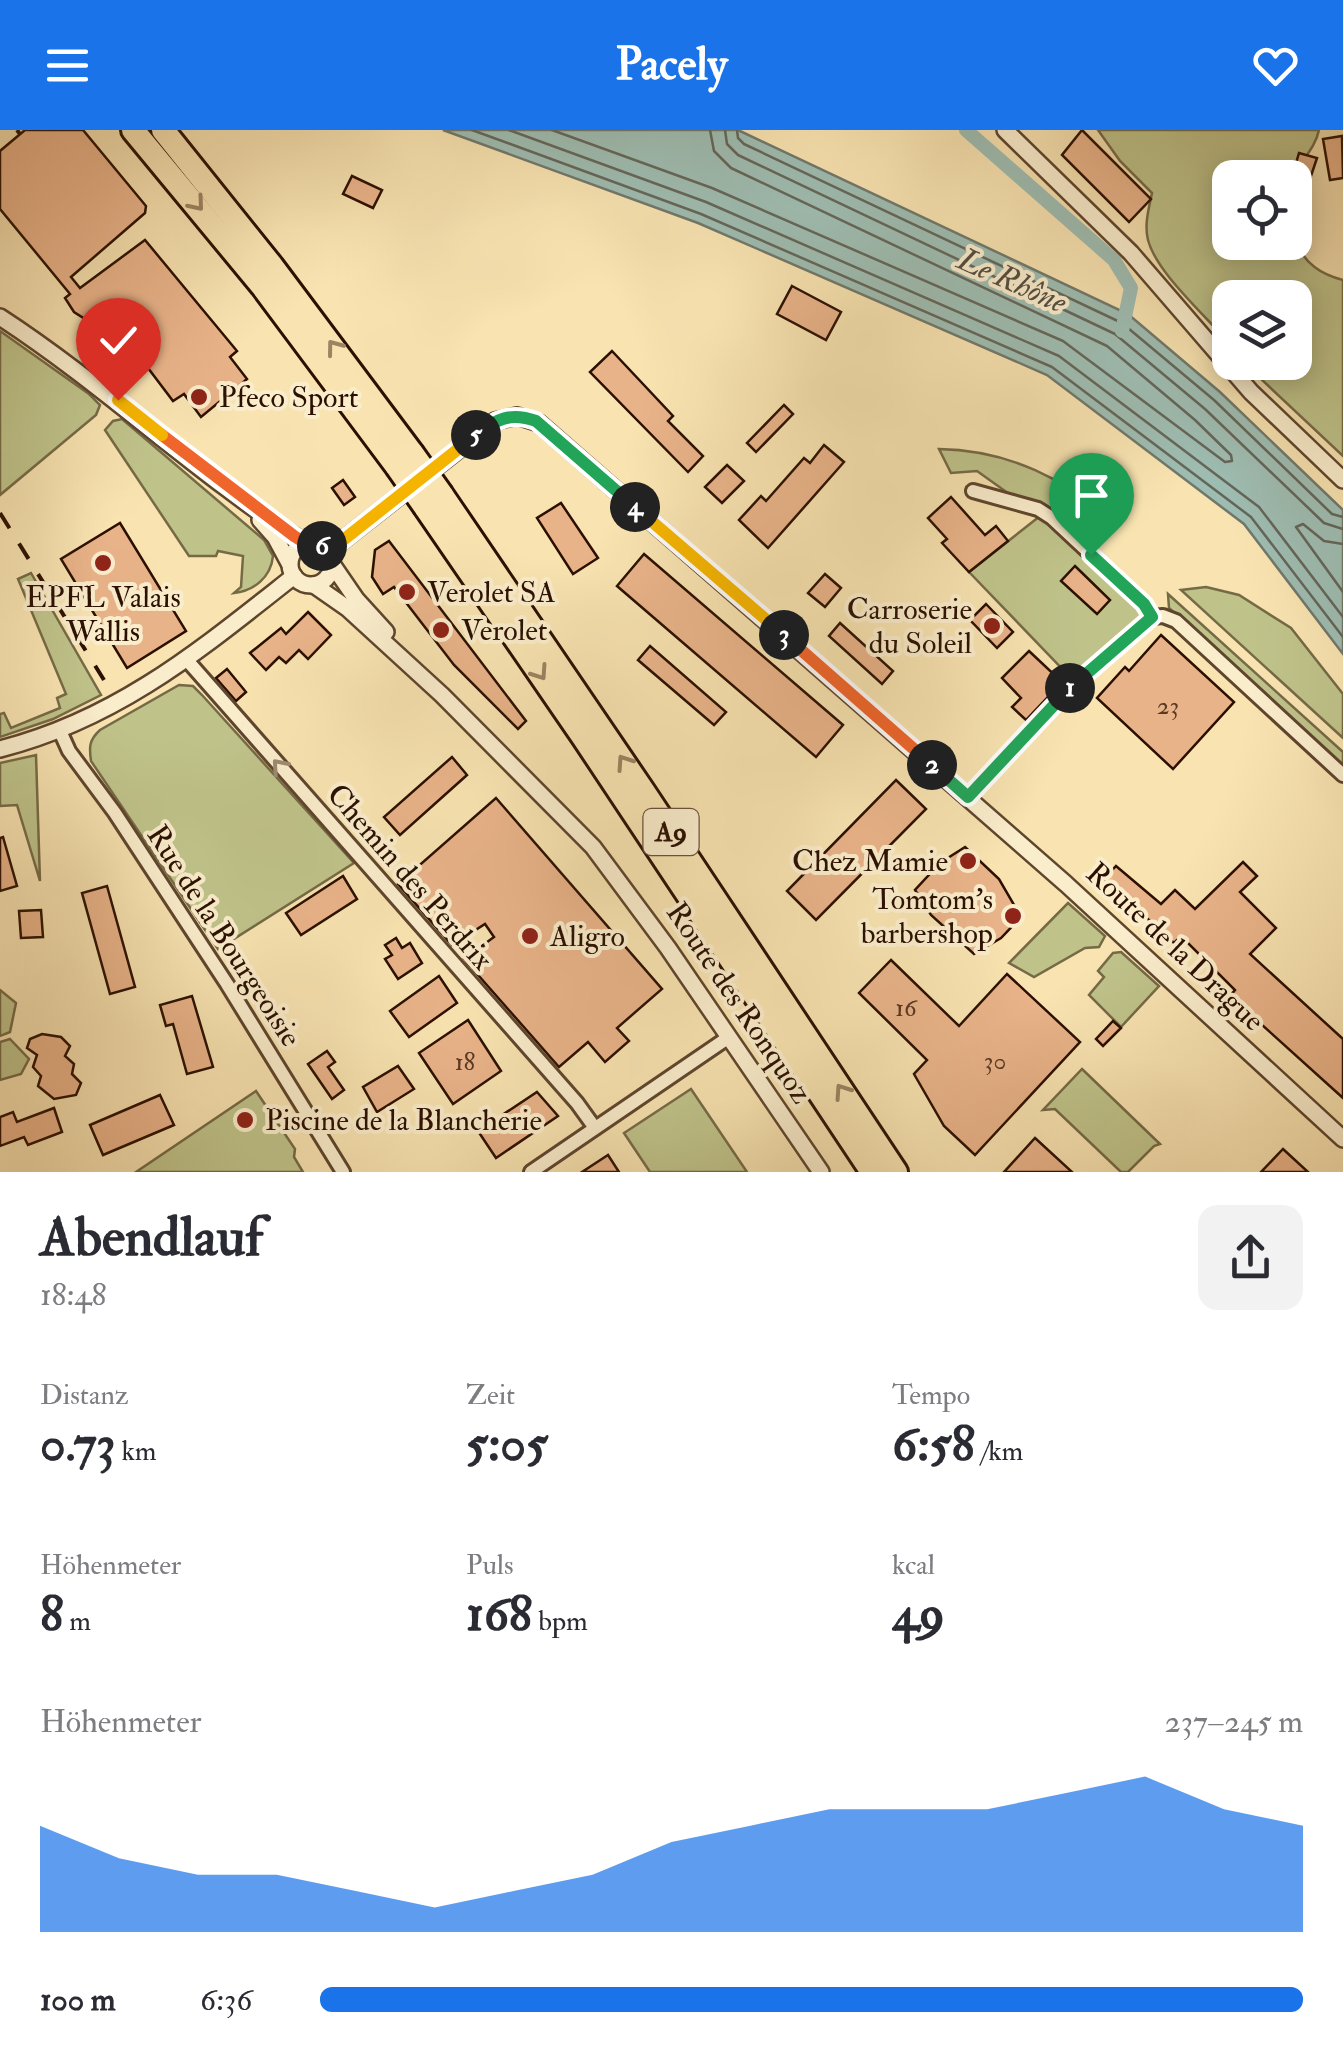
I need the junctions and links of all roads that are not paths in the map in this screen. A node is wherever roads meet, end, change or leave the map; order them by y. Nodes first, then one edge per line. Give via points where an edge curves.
1 (133, 130) edge
2 (163, 130) edge
3 (1005, 130) edge
4 (0, 317) edge
5 (404, 460) junction
6 (1343, 480) edge
7 (225, 485) junction
8 (972, 490) dead end
9 (433, 501) junction
10 (305, 543) junction
11 (330, 558) junction
12 (292, 570) junction
13 (314, 585) junction
14 (1152, 617) junction
15 (186, 659) junction
16 (442, 695) junction
17 (60, 731) junction
18 (0, 749) edge
19 (1343, 775) edge
20 (968, 797) junction
21 (729, 1037) junction
22 (594, 1128) junction
23 (1343, 1139) edge
24 (344, 1172) edge
25 (530, 1172) edge
26 (820, 1172) edge
27 (872, 1172) edge
28 (896, 1172) edge

1 -> 5 highway, A9
5 -> 2 highway, A9 via 292,291
3 - 6 street via 1120,240 1265,407
4 - 7 street
5 - 9 highway, A9, bridge
7 - 10 street
7 - 12 street via 276,537
8 - 14 street via 1052,518
9 -> 27 highway, A9
28 -> 9 highway, A9 via 546,645
10 - 11 street via 320,544
10 - 12 street via 293,552
11 - 13 street via 327,578
11 - 16 street, Route des Ronquoz via 356,599
11 - 20 street, Route de la Drague via 495,421 536,421
12 - 13 street via 302,583
12 - 15 street
13 - 16 street, Route des Ronquoz
14 - 19 street via 1176,622
14 - 20 street via 1068,690
15 - 17 street via 120,703
22 -> 15 street, Chemin des Perdrix
16 - 21 street, Route des Ronquoz via 593,847
17 - 18 street
17 - 24 street, Rue de la Bourgeoisie
20 - 23 street, Route de la Drague
21 - 22 street
21 - 26 street, Route des Ronquoz
22 - 25 street

